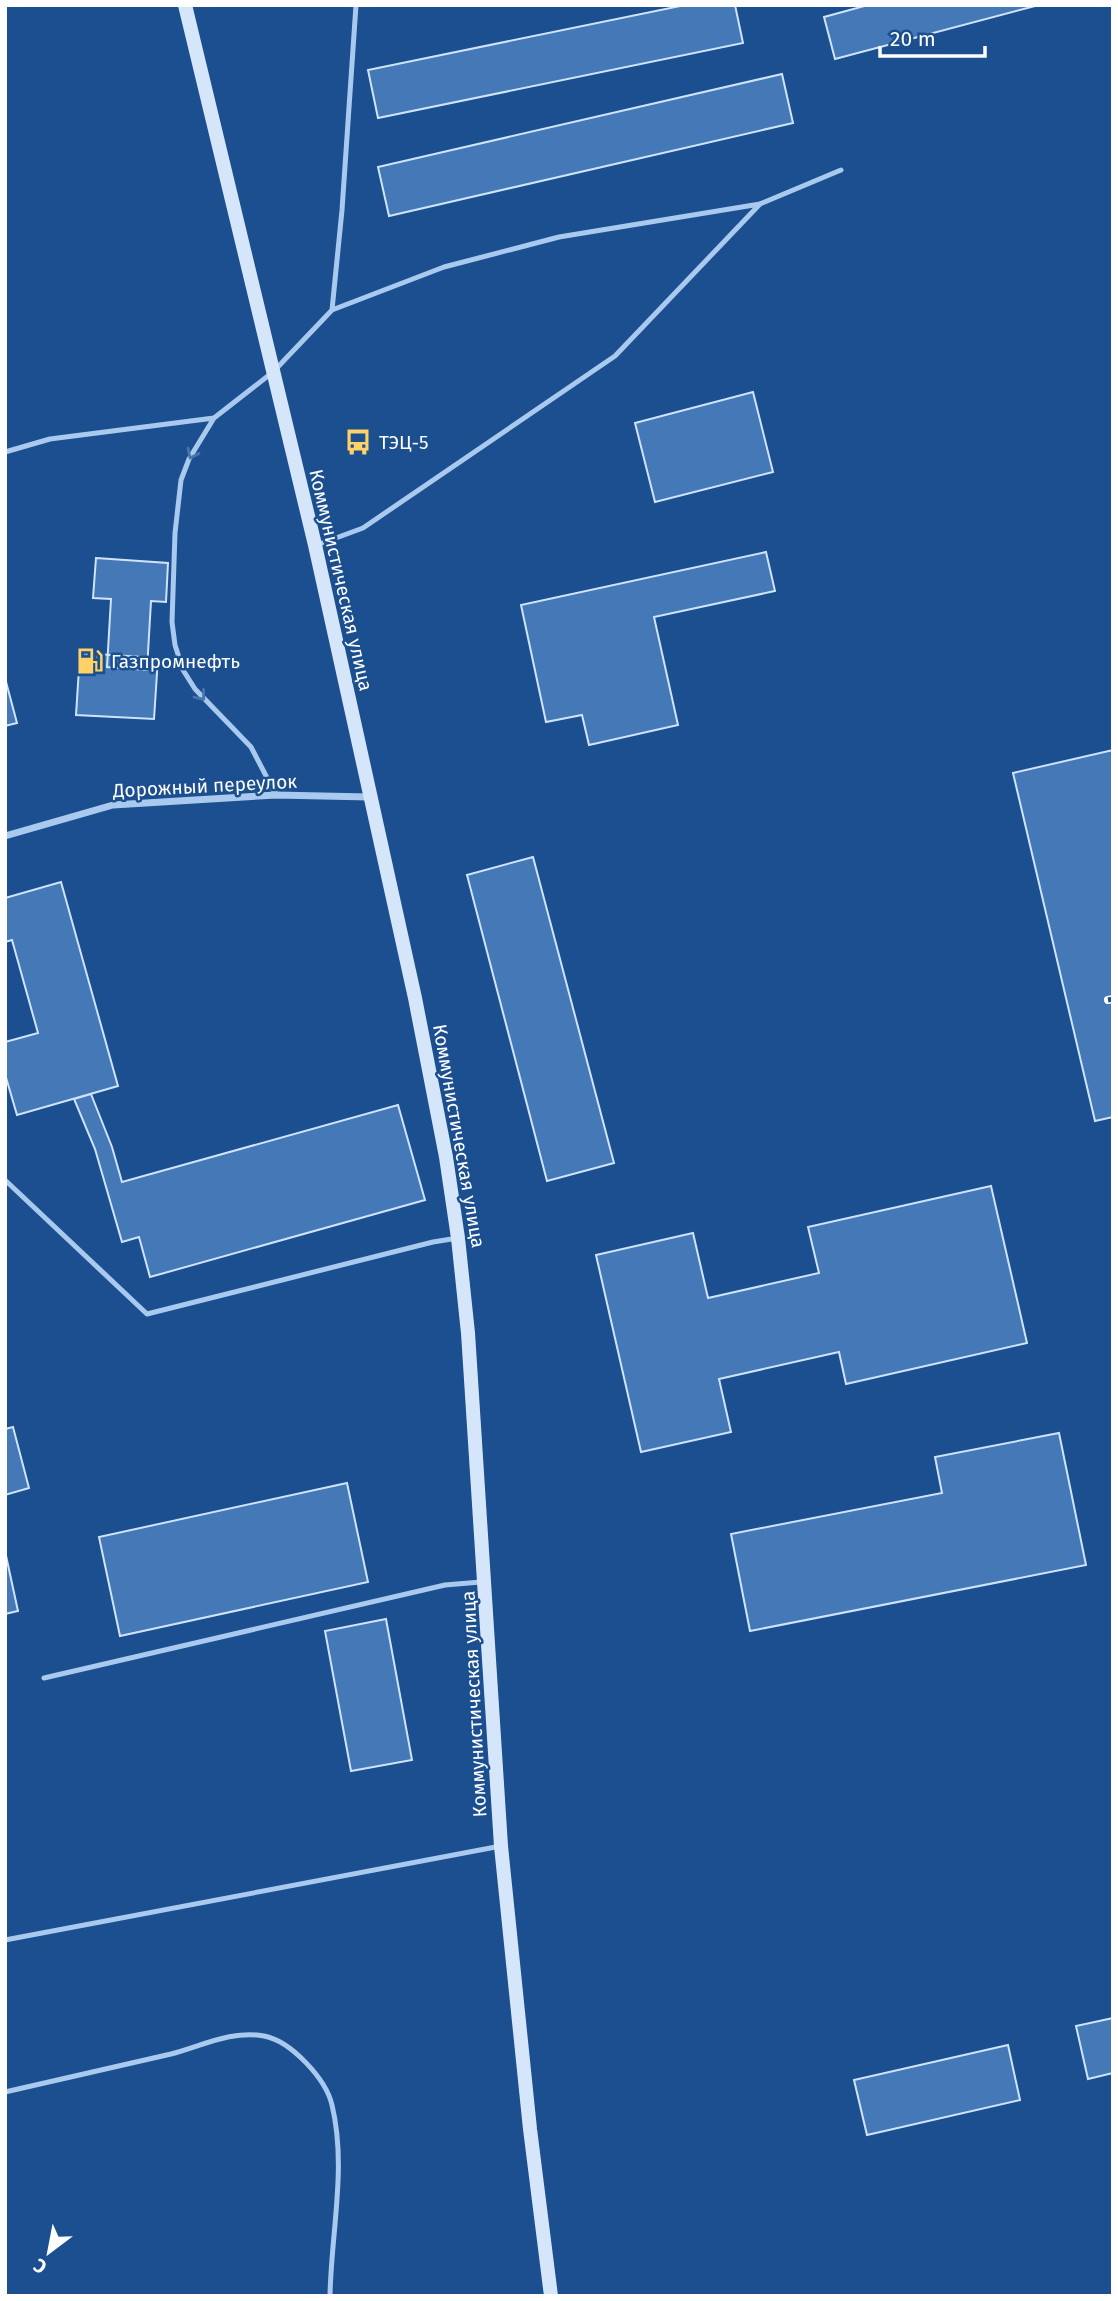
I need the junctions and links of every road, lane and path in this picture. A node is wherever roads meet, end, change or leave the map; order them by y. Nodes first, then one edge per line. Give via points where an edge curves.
1 (185, 5) edge
2 (356, 5) edge
3 (841, 170) dead end
4 (760, 204) junction
5 (332, 310) junction
6 (273, 372) junction
7 (214, 418) junction
8 (5, 452) edge
9 (315, 545) junction
10 (276, 795) junction
11 (369, 797) junction
12 (5, 836) edge
13 (5, 1180) edge
14 (458, 1238) junction
15 (486, 1582) junction
16 (44, 1678) dead end
17 (501, 1846) junction
18 (5, 1940) edge
19 (5, 2092) edge
20 (330, 2296) edge
21 (551, 2296) edge

1 - 6 main road, Коммунистическая улица
2 - 5 lane
3 - 4 lane
4 - 5 lane via 559,237 444,267
4 - 9 lane via 615,356 363,527
5 - 6 lane
6 - 7 lane
6 - 9 main road, Коммунистическая улица
7 - 8 lane via 50,439
7 -> 10 lane via 181,480 174,545 174,645 195,689 251,747
9 - 11 main road, Коммунистическая улица
10 - 11 street, Дорожный переулок
10 - 12 street, Дорожный переулок via 113,805
11 - 14 main road, Коммунистическая улица via 415,998
13 - 14 lane via 147,1314
14 - 15 main road, Коммунистическая улица
15 - 16 lane via 445,1585
15 - 17 main road, Коммунистическая улица
17 - 18 lane
17 - 21 main road, Коммунистическая улица
19 - 20 lane via 234,2035 266,2036 294,2051 317,2075 332,2103 339,2165

